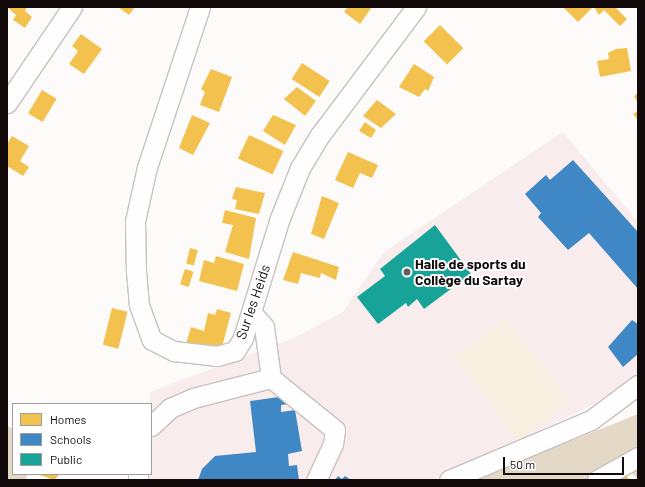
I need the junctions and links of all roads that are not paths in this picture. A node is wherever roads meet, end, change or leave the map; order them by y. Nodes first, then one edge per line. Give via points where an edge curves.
1 (72, 7) edge
2 (200, 7) edge
3 (416, 7) edge
4 (7, 103) edge
5 (252, 313) junction
6 (271, 378) junction
7 (638, 385) edge
8 (152, 425) edge
9 (638, 457) edge
10 (316, 480) edge
11 (449, 480) edge
12 (598, 480) edge

1 - 4 street
2 - 5 street, Sur les Heids via 168,96 135,221 139,305 152,340 174,351 199,356 217,356 235,351
3 - 5 street, Sur les Heids via 320,135 300,168 280,218
5 - 6 street via 264,327
6 - 8 street via 193,398 170,408
6 - 10 street via 281,382 302,405 335,430 333,444
7 - 11 street via 591,420
9 - 12 street

